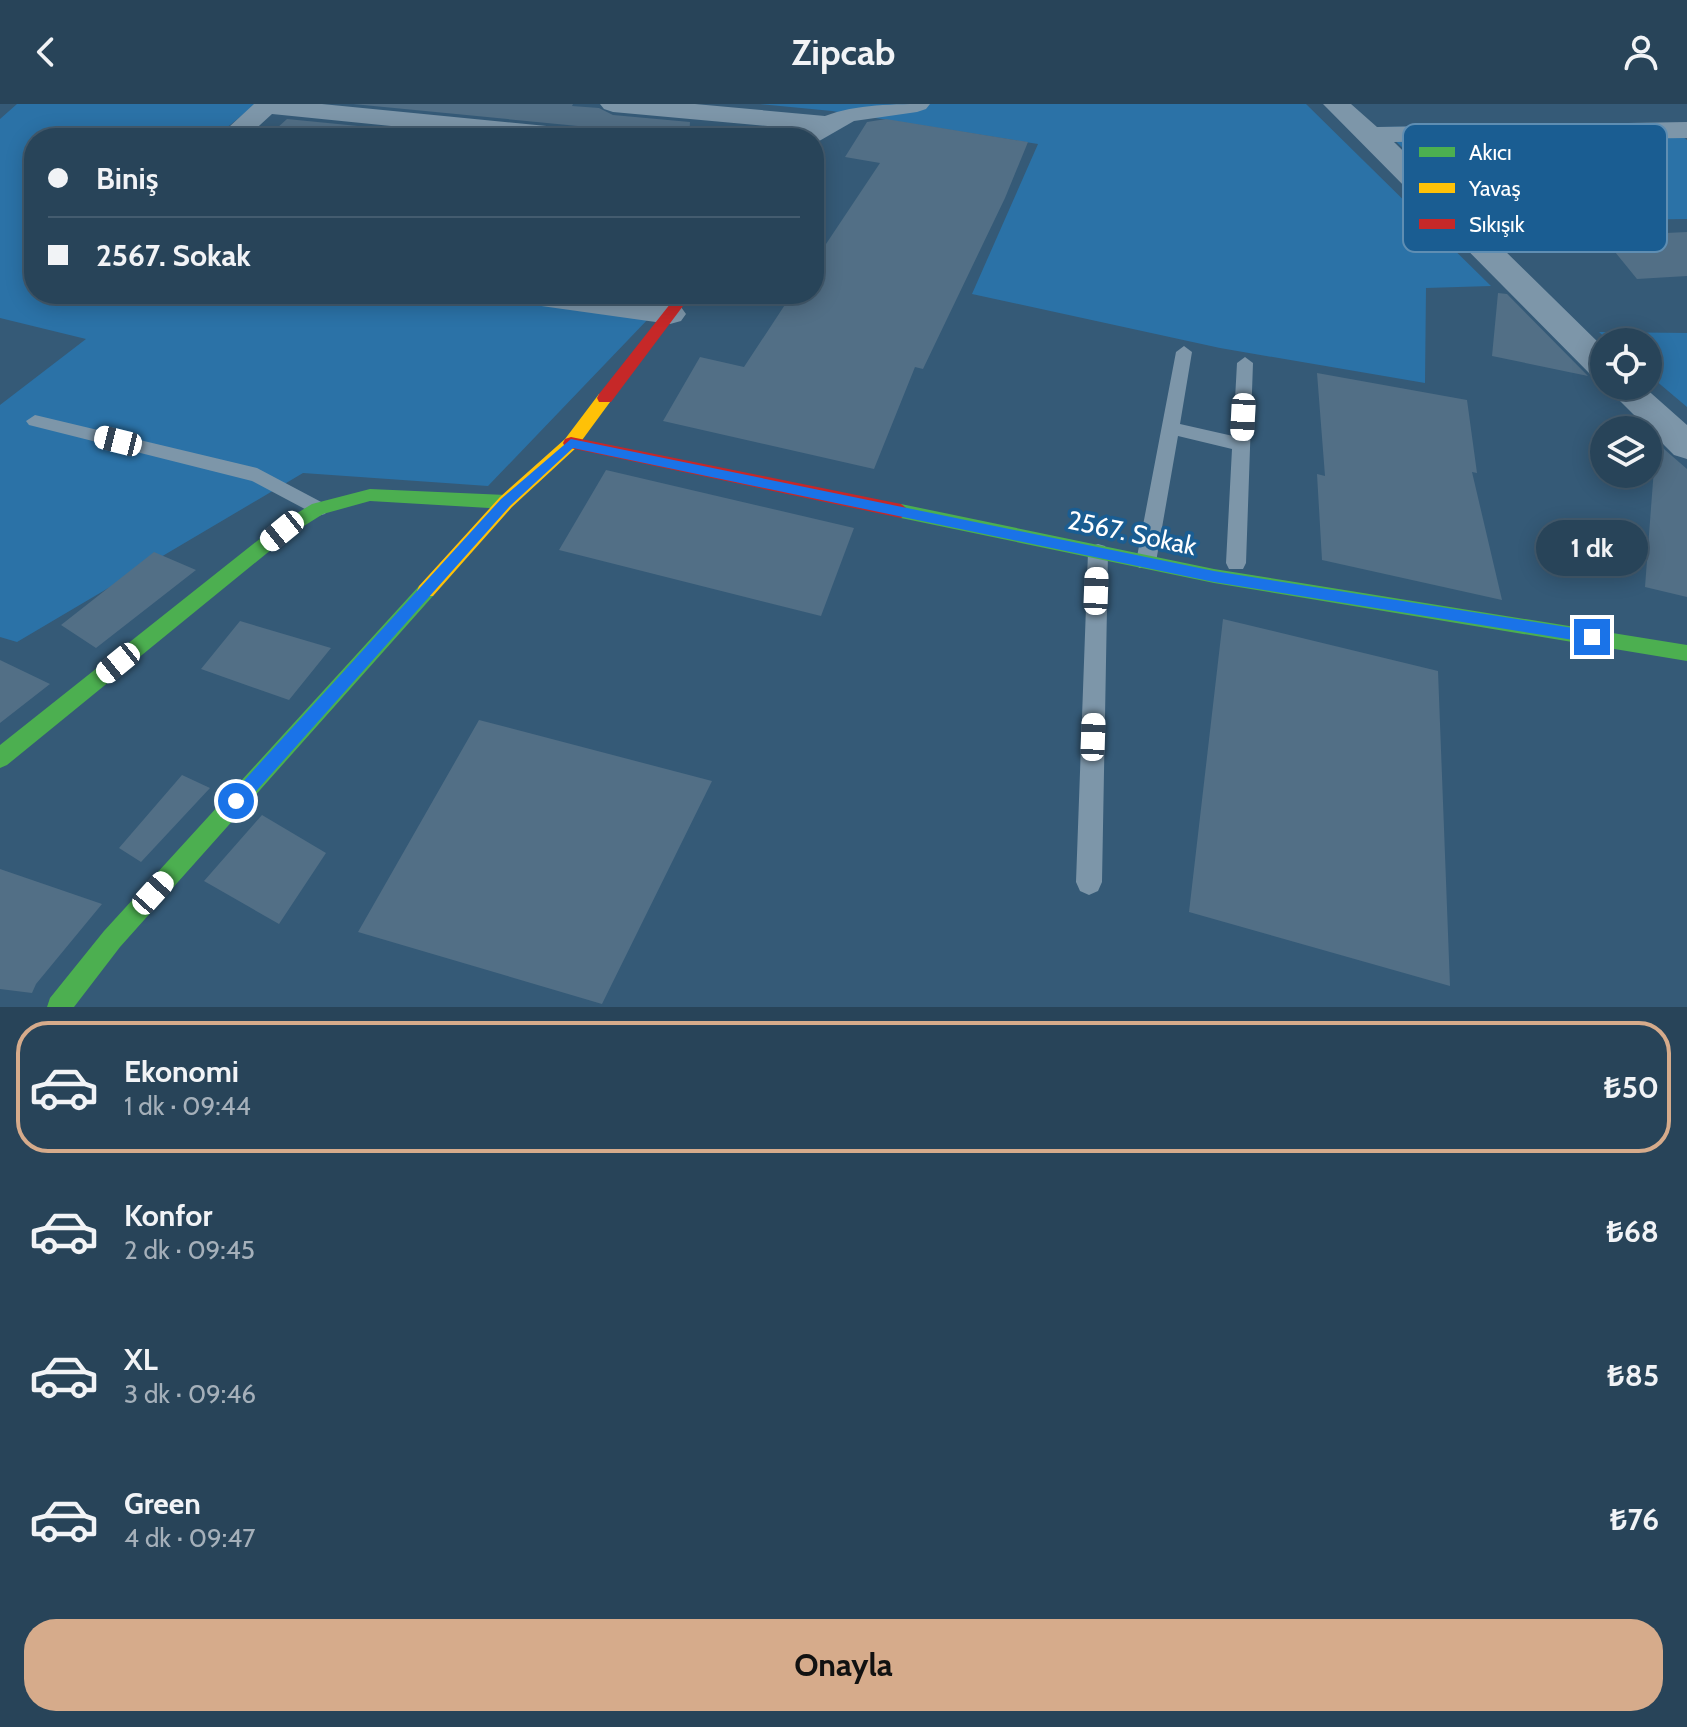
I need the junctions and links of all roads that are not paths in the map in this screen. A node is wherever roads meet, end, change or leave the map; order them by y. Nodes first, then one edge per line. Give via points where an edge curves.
1 (613, 104) edge
2 (917, 104) edge
3 (1336, 104) edge
4 (267, 105) edge
5 (828, 124) junction
6 (241, 128) edge
7 (477, 128) edge
8 (821, 128) edge
9 (1667, 130) edge
10 (1687, 130) edge
11 (1403, 134) edge
12 (1371, 135) junction
13 (1403, 167) edge
14 (1488, 252) edge
15 (678, 304) edge
16 (1184, 352) dead end
17 (1590, 354) edge
18 (1245, 363) dead end
19 (1637, 400) edge
20 (35, 421) dead end
21 (1170, 428) junction
22 (571, 443) junction
23 (1241, 444) junction
24 (1687, 446) edge
25 (506, 502) junction
26 (318, 509) junction
27 (1098, 552) junction
28 (1146, 562) junction
29 (1236, 563) dead end
30 (1687, 653) edge
31 (0, 758) edge
32 (1089, 882) dead end
33 (59, 1007) edge

1 - 5 street
2 - 5 street via 847,114
3 - 12 street
4 - 6 street
4 - 7 street
5 - 8 street
9 - 10 street
11 - 12 street
12 - 13 street
14 - 17 street
15 - 22 street
16 - 21 lane
18 - 23 lane
19 - 24 street
20 - 26 lane via 257,475
21 - 23 lane
21 - 28 lane
22 - 25 street
22 - 27 street, 2567. Sokak
23 - 29 lane
25 - 26 street via 370,495
25 - 33 street via 112,939
26 - 31 street via 282,531
27 - 28 street, 2567. Sokak
27 - 32 lane
28 - 30 street, 2567. Sokak

